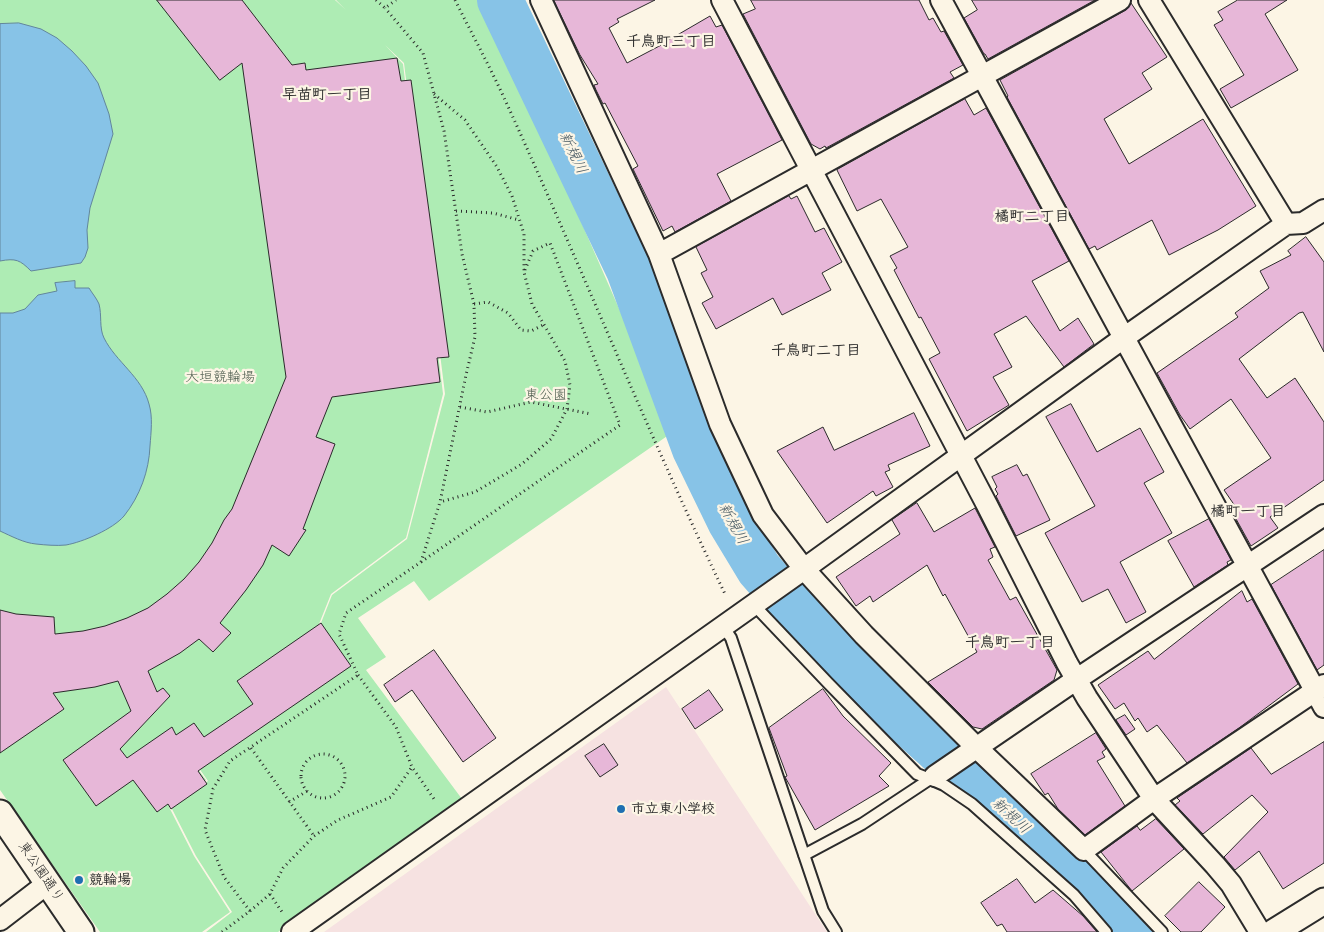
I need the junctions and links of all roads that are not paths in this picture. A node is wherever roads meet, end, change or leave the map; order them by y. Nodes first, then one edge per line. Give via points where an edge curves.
1 (541, 0) edge
2 (722, 0) edge
3 (941, 0) edge
4 (1120, 0) edge
5 (1149, 0) edge
6 (982, 77) junction
7 (812, 170) junction
8 (1324, 210) edge
9 (1286, 224) junction
10 (659, 254) junction
11 (1125, 337) junction
12 (961, 456) junction
13 (1324, 515) edge
14 (1247, 566) junction
15 (801, 571) junction
16 (756, 603) junction
17 (730, 622) junction
18 (1077, 679) junction
19 (1321, 694) edge
20 (973, 750) junction
21 (933, 778) junction
22 (1154, 799) junction
23 (0, 813) edge
24 (1084, 850) junction
25 (804, 855) junction
26 (48, 883) junction
27 (1324, 901) edge
28 (0, 920) edge
29 (81, 932) edge
30 (292, 932) edge
31 (836, 932) edge
32 (1106, 932) edge
33 (1162, 932) edge
34 (1260, 932) edge
35 (1274, 932) edge

1 - 10 street
2 - 7 street
3 - 6 street
4 - 6 street
5 - 9 street
6 - 7 street
6 - 11 street
7 - 10 street
7 - 12 street
8 - 9 street via 1303,223
9 - 11 street
10 - 15 street via 720,424 763,515
11 - 12 street
11 - 14 street
12 - 15 street
12 - 18 street
13 - 14 street
14 - 18 street
14 - 19 street
15 - 16 street
15 - 20 street
16 - 17 street
16 - 21 lane via 828,684 917,774
17 - 25 lane via 731,638
17 - 30 street
18 - 20 street
18 - 22 street
19 - 22 street
20 - 21 street
20 - 24 street
21 - 25 lane via 862,824
21 - 32 lane via 972,804 1074,896
22 - 24 street
22 - 34 street via 1216,865
23 - 26 street, 東公園通り
24 - 33 lane
25 - 31 lane via 823,912
26 - 28 street
26 - 29 street, 東公園通り
27 - 35 street

